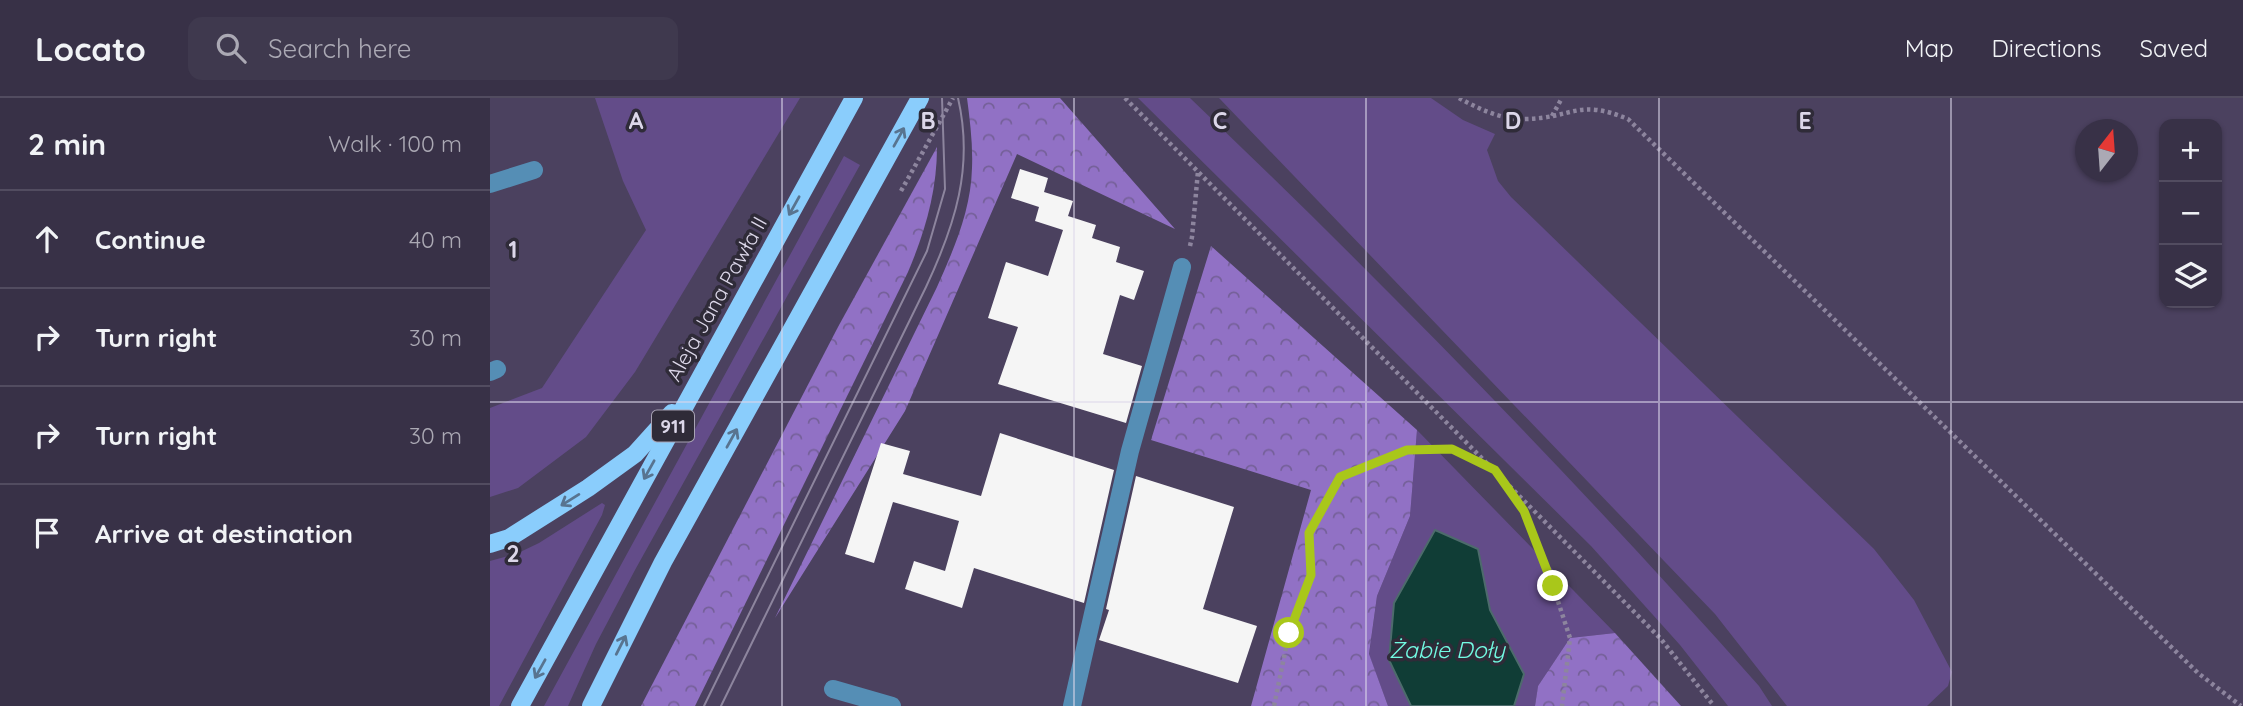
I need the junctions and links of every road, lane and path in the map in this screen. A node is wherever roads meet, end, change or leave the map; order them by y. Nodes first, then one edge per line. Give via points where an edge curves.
1 (854, 98) edge
2 (920, 98) edge
3 (953, 98) edge
4 (1125, 98) edge
5 (1459, 98) edge
6 (1562, 98) edge
7 (1552, 116) junction
8 (534, 170) dead end
9 (1198, 170) junction
10 (490, 184) edge
11 (901, 191) dead end
12 (1182, 267) joint
13 (693, 390) junction
14 (1495, 470) junction
15 (490, 544) edge
16 (833, 689) dead end
17 (520, 706) edge
18 (591, 706) edge
19 (892, 706) edge
20 (1072, 706) edge
21 (1274, 706) edge
22 (1562, 706) edge
23 (1714, 706) edge
24 (2241, 706) edge

1 -> 13 main road, Aleja Jana Pawła II / 911
18 -> 2 main road via 663,562
3 - 11 path, bridge
4 - 9 path
5 - 7 path via 1483,111 1523,120
6 - 7 path
7 - 24 path via 1581,104 1607,107 1628,119 2198,673
8 - 10 lane
9 - 12 path via 1192,237
9 - 14 path
12 - 20 lane via 1130,451
13 -> 15 main road via 635,454 509,538
13 -> 17 main road, Aleja Jana Pawła II / 911
14 - 21 path via 1452,449 1407,450 1340,477 1309,533 1311,575 1289,633
14 - 22 path via 1524,511 1570,638
14 - 23 path via 1660,638
16 - 19 lane

